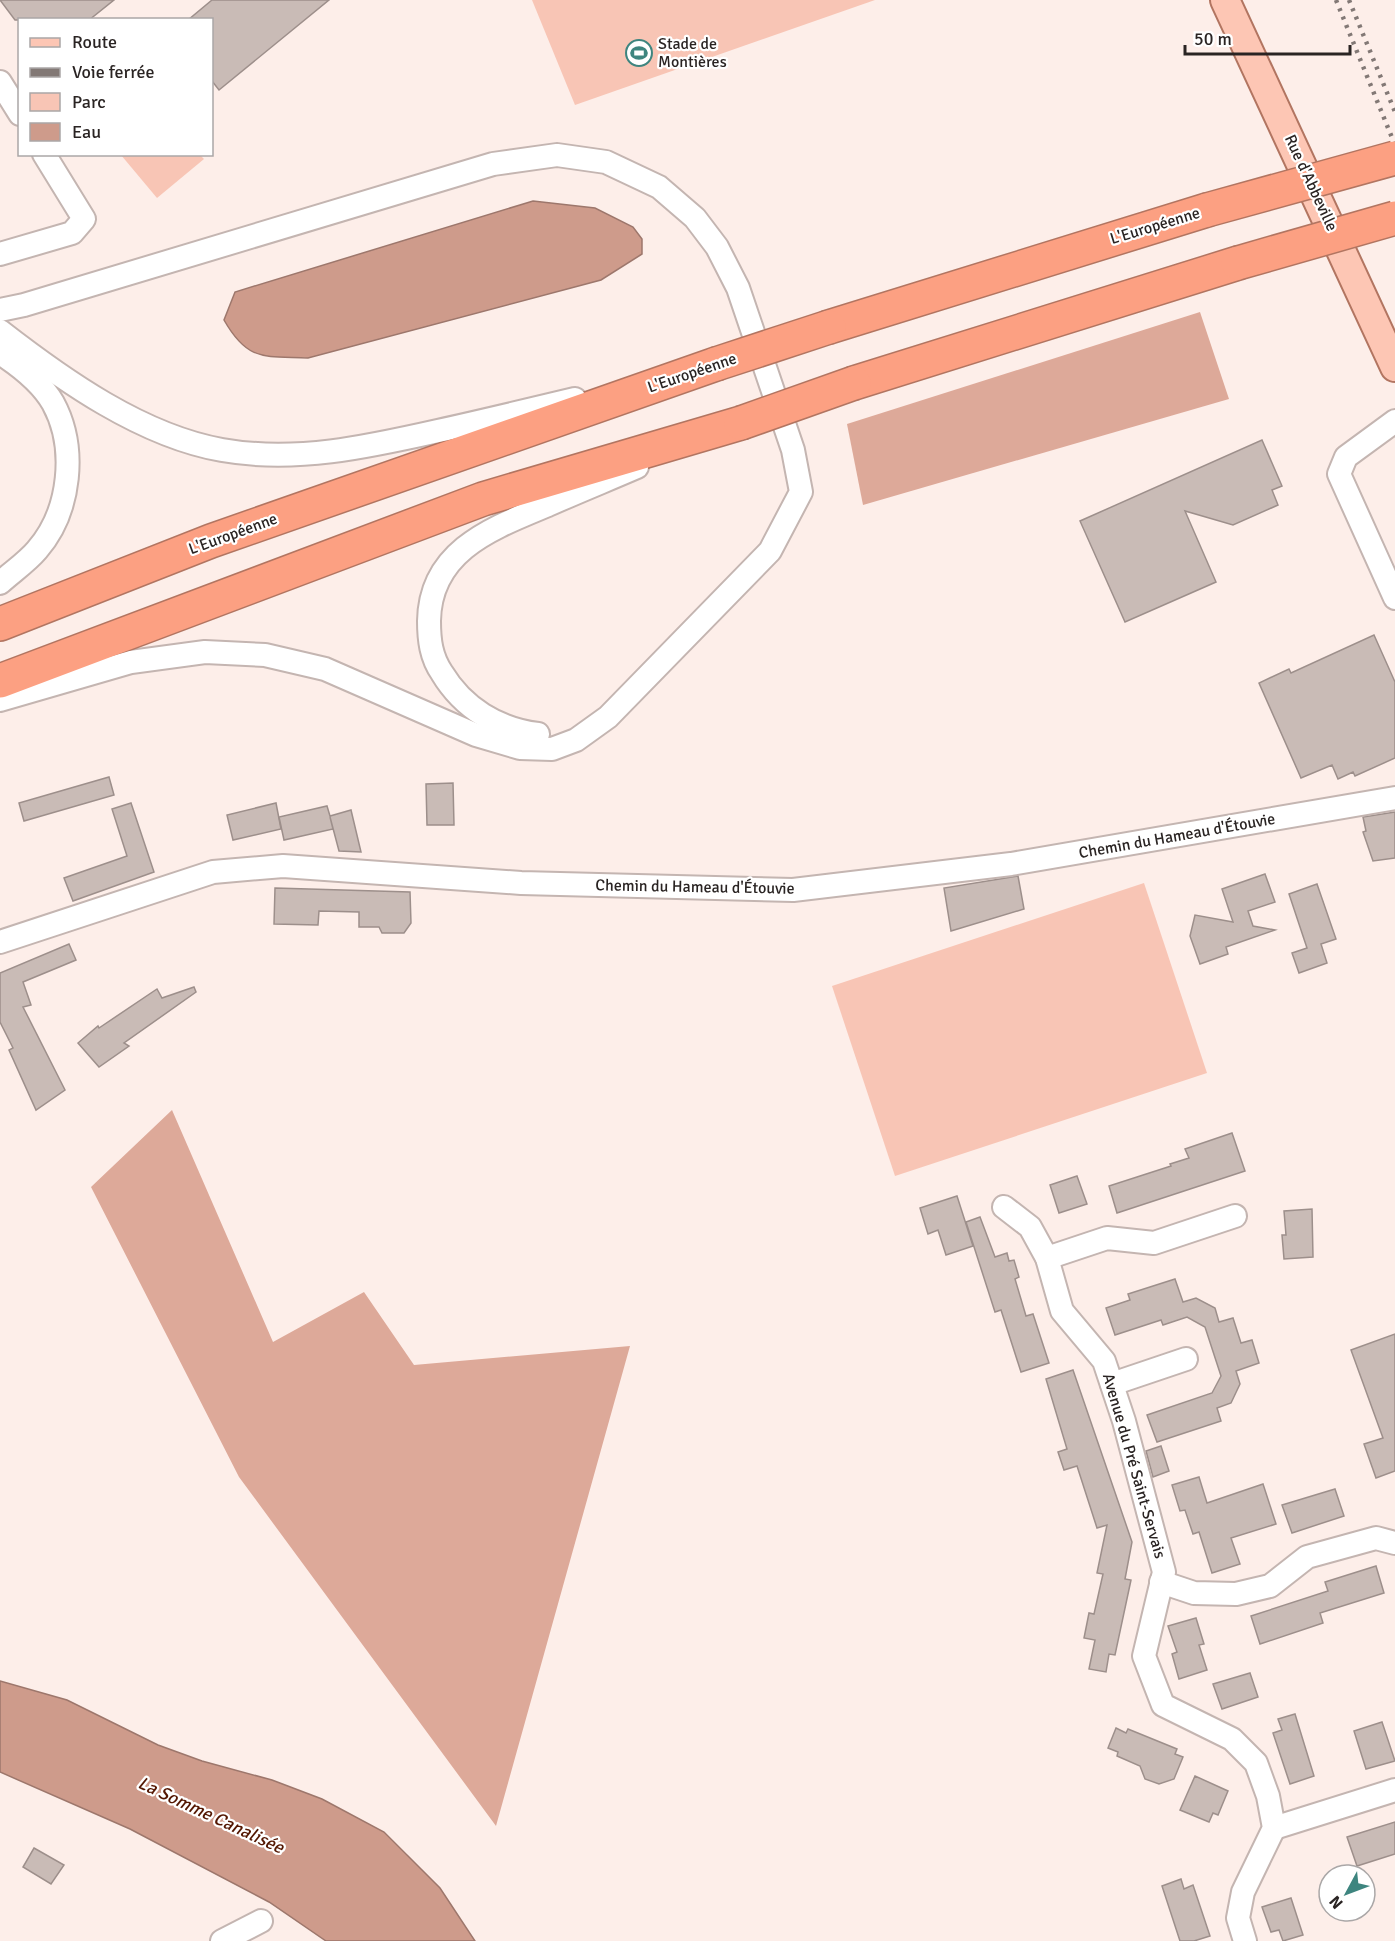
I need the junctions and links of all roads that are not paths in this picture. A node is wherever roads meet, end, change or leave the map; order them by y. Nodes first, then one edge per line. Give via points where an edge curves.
1 (1225, 0) edge
2 (0, 82) edge
3 (18, 111) edge
4 (45, 156) edge
5 (1395, 158) edge
6 (1395, 219) edge
7 (0, 254) edge
8 (0, 310) edge
9 (0, 331) edge
10 (0, 353) edge
11 (716, 364) junction
12 (1395, 367) edge
13 (1395, 421) edge
14 (741, 423) junction
15 (0, 584) edge
16 (1395, 597) edge
17 (0, 624) edge
18 (0, 681) edge
19 (0, 700) edge
20 (576, 740) junction
21 (1395, 798) edge
22 (0, 942) edge
23 (1004, 1207) dead end
24 (1235, 1216) dead end
25 (1047, 1258) junction
26 (1186, 1359) dead end
27 (1112, 1384) junction
28 (1395, 1543) edge
29 (1161, 1582) junction
30 (1395, 1790) edge
31 (1274, 1828) junction
32 (261, 1921) dead end
33 (222, 1941) edge
34 (1245, 1941) edge

1 - 12 main road, Rue d'Abbeville
2 - 3 street
4 - 7 street via 84,219 72,233
5 - 11 highway, L'Européenne, bridge via 1207,210
6 - 14 highway, bridge via 1238,263 854,383
8 - 20 street via 493,164 557,155 606,162 659,188 695,218 717,247 738,288 793,450 801,492 770,551 608,717
9 - 11 street via 30,355 126,416 170,435 221,450 280,455 354,450
10 - 15 street via 24,369 52,402 65,435 68,479 56,517 38,549
11 - 17 highway, L'Européenne via 211,541
13 - 16 street via 1346,457 1339,474
14 - 18 highway via 483,499
14 - 20 street via 487,530 458,552 438,577 429,612 429,643 439,670 456,695 479,713 516,731
19 - 20 street via 131,662 205,652 265,655 325,669 476,735 520,748 552,749
21 - 22 street, Chemin du Hameau d'Étouvie via 1011,864 793,890 521,883 283,866 213,872
23 - 25 street, Avenue du Pré Saint-Servais via 1030,1227
24 - 25 street via 1154,1242 1107,1238
25 - 27 street, Avenue du Pré Saint-Servais via 1062,1311 1104,1361
26 - 27 street
27 - 29 street, Avenue du Pré Saint-Servais via 1164,1572
28 - 29 street via 1376,1538 1307,1557 1270,1586 1236,1594 1194,1593
29 - 31 street, Avenue du Pré Saint-Servais via 1144,1656 1163,1705 1232,1739 1256,1763
30 - 31 street
31 - 34 street via 1243,1892 1238,1918
32 - 33 street

